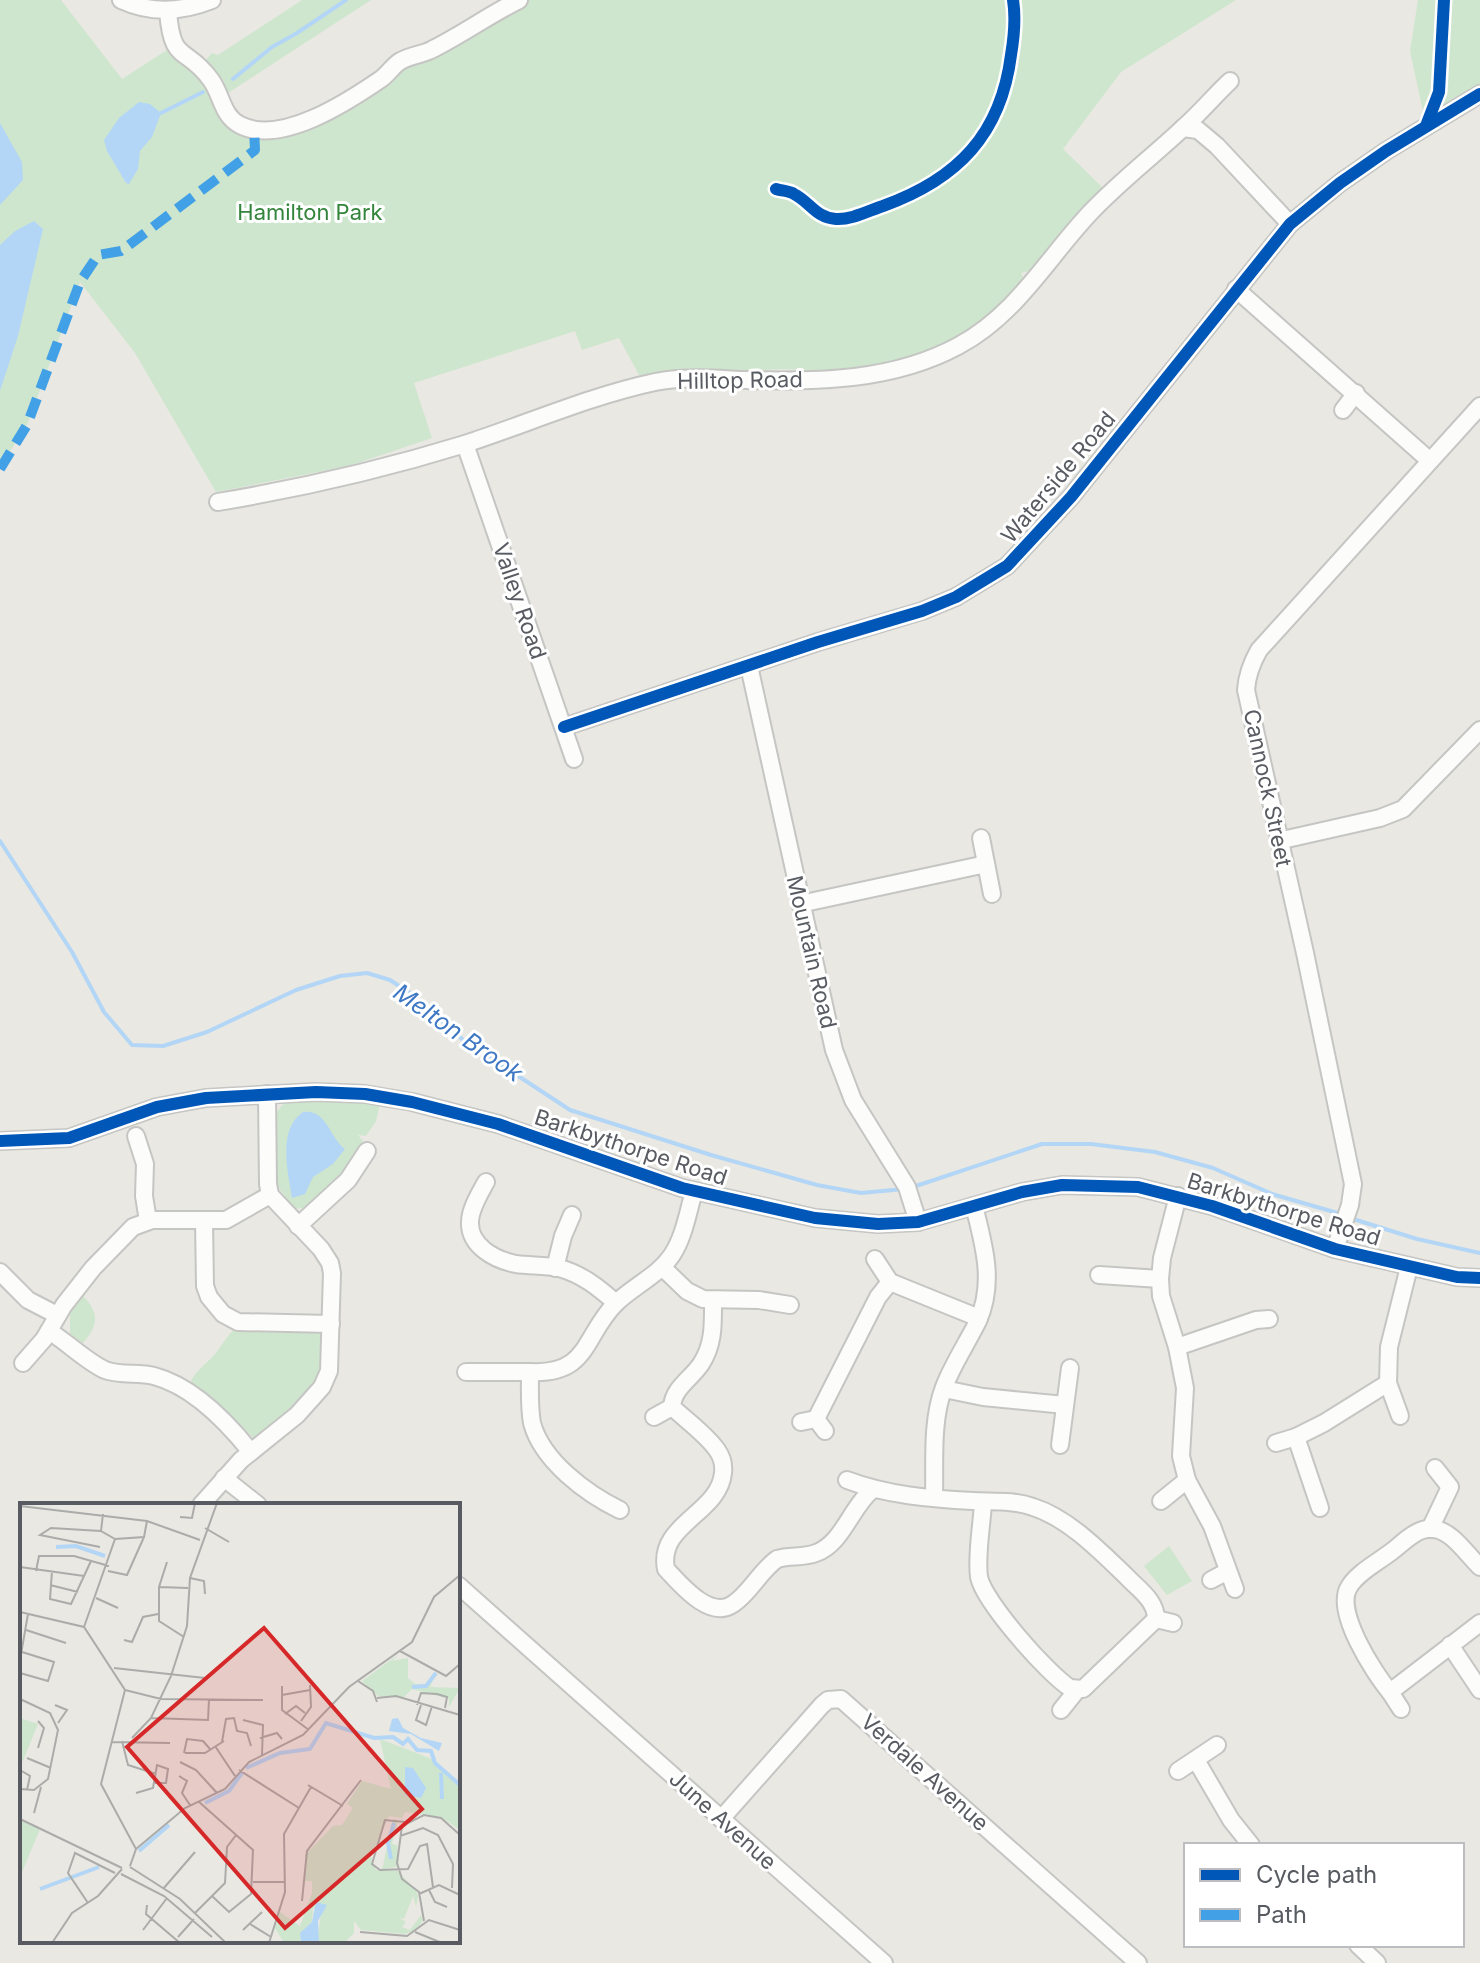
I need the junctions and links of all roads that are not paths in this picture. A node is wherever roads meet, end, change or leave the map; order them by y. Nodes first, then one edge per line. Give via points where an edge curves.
1 (121, 0) edge
2 (212, 0) edge
3 (519, 0) edge
4 (168, 11) junction
5 (1230, 81) dead end
6 (1480, 94) edge
7 (1183, 128) junction
8 (1290, 224) junction
9 (1236, 289) junction
10 (1356, 393) junction
11 (1480, 406) edge
12 (1343, 410) dead end
13 (465, 444) junction
14 (1429, 460) junction
15 (218, 502) dead end
16 (749, 666) junction
17 (564, 727) junction
18 (1480, 730) edge
19 (574, 759) dead end
20 (981, 838) dead end
21 (1278, 841) junction
22 (986, 864) junction
23 (992, 894) dead end
24 (800, 904) junction
25 (267, 1094) junction
26 (137, 1136) dead end
27 (0, 1141) edge
28 (366, 1162) dead end
29 (486, 1182) dead end
30 (694, 1191) junction
31 (270, 1195) junction
32 (1178, 1196) junction
33 (974, 1206) junction
34 (573, 1211) dead end
35 (148, 1221) junction
36 (204, 1221) junction
37 (918, 1222) junction
38 (298, 1226) junction
39 (1335, 1249) junction
40 (875, 1259) dead end
41 (662, 1267) junction
42 (1409, 1267) junction
43 (555, 1268) junction
44 (0, 1272) edge
45 (1099, 1275) dead end
46 (1480, 1278) edge
47 (1160, 1279) junction
48 (890, 1282) junction
49 (713, 1301) junction
50 (616, 1303) junction
51 (790, 1305) dead end
52 (1259, 1314) dead end
53 (57, 1315) junction
54 (979, 1318) junction
55 (331, 1324) junction
56 (49, 1331) junction
57 (1177, 1347) junction
58 (23, 1363) dead end
59 (1070, 1368) dead end
60 (530, 1372) junction
61 (476, 1376) dead end
62 (1388, 1383) junction
63 (944, 1389) junction
64 (1065, 1405) junction
65 (672, 1407) junction
66 (1400, 1416) dead end
67 (654, 1417) dead end
68 (814, 1424) dead end
69 (1296, 1437) junction
70 (1276, 1443) dead end
71 (1060, 1445) dead end
72 (251, 1452) junction
73 (1435, 1468) dead end
74 (224, 1478) junction
75 (847, 1480) dead end
76 (1187, 1480) junction
77 (872, 1490) junction
78 (934, 1497) junction
79 (1161, 1501) dead end
80 (983, 1502) junction
81 (203, 1503) edge
82 (255, 1503) edge
83 (1320, 1508) dead end
84 (620, 1510) dead end
85 (1430, 1529) junction
86 (1480, 1567) edge
87 (1228, 1571) junction
88 (1211, 1580) dead end
89 (460, 1587) edge
90 (1235, 1589) dead end
91 (1156, 1619) junction
92 (1173, 1623) dead end
93 (1480, 1623) edge
94 (1450, 1645) junction
95 (1077, 1690) junction
96 (1480, 1690) edge
97 (1390, 1692) junction
98 (1401, 1709) dead end
99 (1061, 1710) dead end
100 (1217, 1745) dead end
101 (1196, 1760) junction
102 (1178, 1771) dead end
103 (721, 1819) junction
104 (1249, 1843) edge
105 (1358, 1952) edge
106 (884, 1963) edge
107 (1138, 1963) edge
108 (1377, 1963) edge

1 - 4 street
2 - 4 street
3 - 4 street via 400,62 312,119 270,129 242,126 230,118 209,77 174,45
5 - 7 street, Hilltop Road
6 - 8 street, Waterside Road via 1386,151
7 - 8 street via 1198,130 1217,146
7 - 13 street, Hilltop Road via 1090,213 991,326 933,358 868,376 658,381
8 - 9 street, Waterside Road
9 - 10 street
9 - 16 street, Waterside Road via 1071,497 1007,566 922,611
10 - 12 street
10 - 14 street
11 - 14 street, Cannock Street
13 - 15 street, Hilltop Road via 362,473
13 - 17 street, Valley Road
14 - 21 street, Cannock Street via 1251,664 1246,690
16 - 17 street, Waterside Road
16 - 24 street, Mountain Road
17 - 19 street, Valley Road
18 - 21 street via 1403,809
20 - 22 street
21 - 39 street, Cannock Street via 1353,1184
22 - 23 street
22 - 24 street
24 - 37 street, Mountain Road via 846,1087 902,1179
25 - 27 street, Barkbythorpe Road via 179,1102 69,1138
25 - 30 street, Barkbythorpe Road via 355,1093 407,1100 537,1137
25 - 31 street
26 - 35 street via 145,1164
28 - 38 street
29 - 43 street via 465,1218 476,1241 488,1253 513,1263
30 - 37 street, Barkbythorpe Road via 815,1218
30 - 41 street via 680,1239
31 - 36 street via 234,1217
31 - 38 street
32 - 33 street, Barkbythorpe Road via 1138,1187 1062,1185
32 - 39 street, Barkbythorpe Road
32 - 47 street
33 - 37 street, Barkbythorpe Road
33 - 54 street via 988,1267
34 - 43 street
35 - 36 street
35 - 53 street via 133,1227 99,1261
36 - 55 street via 206,1292 223,1314 242,1322
38 - 55 street via 330,1263
39 - 42 street, Barkbythorpe Road
40 - 48 street
41 - 49 street via 687,1291
41 - 50 street
42 - 46 street, Barkbythorpe Road
42 - 62 street via 1389,1347
43 - 50 street via 585,1279
44 - 53 street via 28,1300
45 - 47 street
47 - 57 street
48 - 54 street
48 - 68 street
49 - 51 street via 758,1308
49 - 65 street via 710,1349 677,1391
50 - 60 street via 574,1361 553,1372
52 - 57 street
53 - 56 street
54 - 63 street
55 - 72 street via 331,1361 324,1383 288,1423
56 - 58 street
56 - 72 street via 101,1368 152,1376 181,1388
57 - 76 street via 1185,1388 1181,1456
59 - 64 street
60 - 61 street
60 - 84 street via 532,1420 552,1459 583,1477
62 - 66 street
62 - 69 street
63 - 64 street
63 - 78 street via 936,1422
64 - 71 street
65 - 67 street
65 - 77 street via 723,1462 719,1492 691,1516 665,1552 666,1569 705,1604 735,1604 777,1559 827,1547
69 - 70 street
69 - 83 street
72 - 74 street
73 - 85 street via 1450,1487
74 - 81 street
74 - 82 street
75 - 77 street
76 - 79 street
76 - 87 street
77 - 78 street
78 - 80 street
80 - 91 street via 1018,1503 1063,1522 1150,1600
80 - 95 street via 983,1591 1062,1683
85 - 86 street via 1446,1534
85 - 97 street via 1414,1534 1356,1579 1345,1596 1362,1650
87 - 88 street
87 - 90 street
89 - 103 street, June Avenue via 565,1673
91 - 92 street
91 - 95 street
93 - 94 street
94 - 96 street
94 - 97 street
95 - 99 street
97 - 98 street
100 - 101 street
101 - 102 street
101 - 104 street
103 - 106 street, June Avenue
103 - 107 street, Verdale Avenue via 822,1705 841,1699
105 - 108 street

